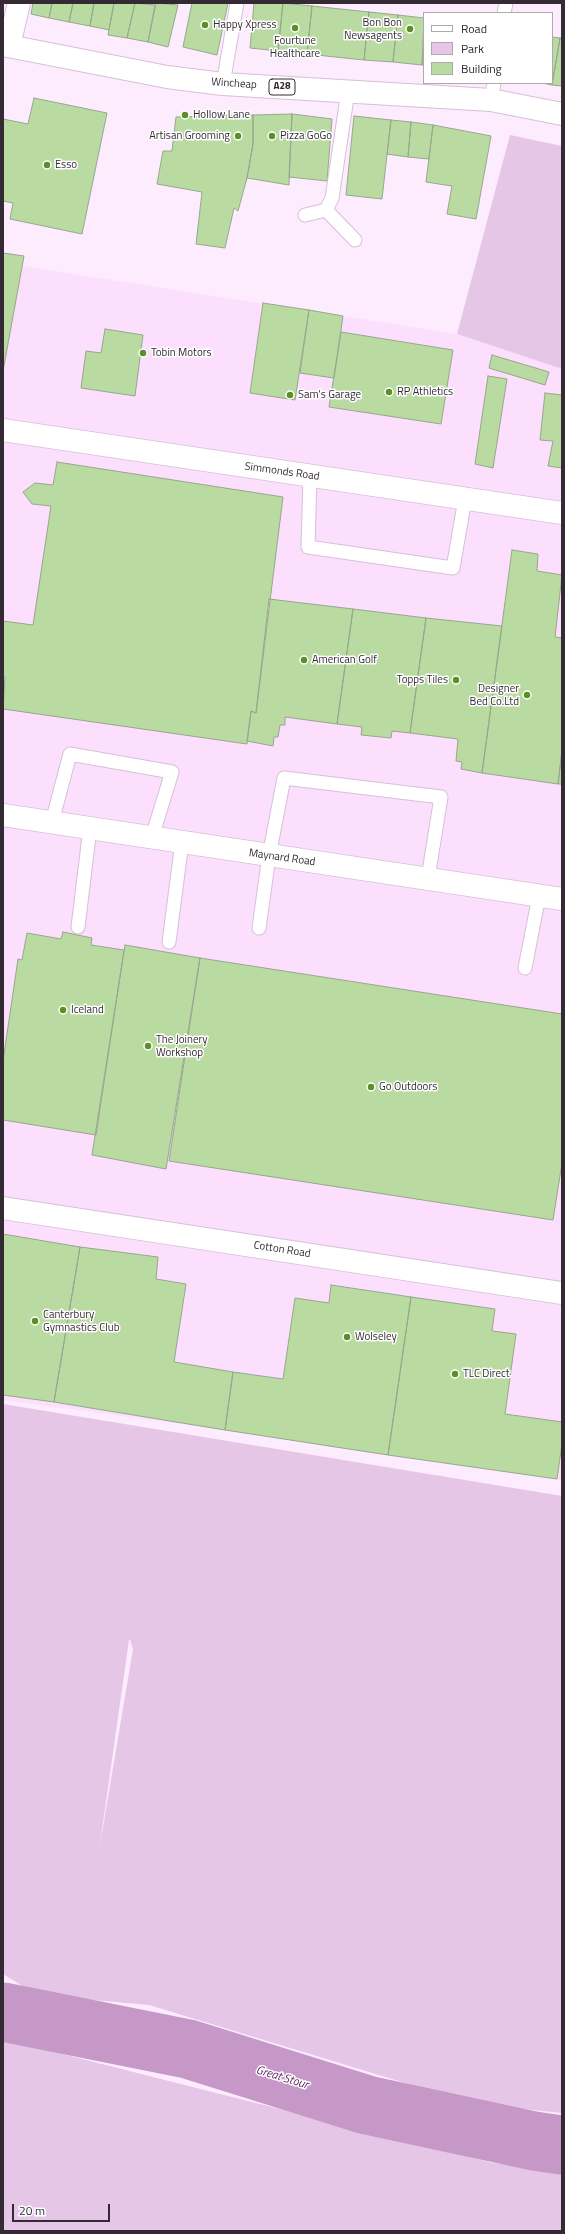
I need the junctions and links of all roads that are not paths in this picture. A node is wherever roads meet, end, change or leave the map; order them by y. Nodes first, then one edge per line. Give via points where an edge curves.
1 (19, 3) edge
2 (237, 3) edge
3 (6, 45) edge
4 (223, 84) junction
5 (348, 91) junction
6 (493, 91) edge
7 (562, 114) edge
8 (326, 210) junction
9 (305, 215) dead end
10 (355, 240) dead end
11 (3, 430) edge
12 (310, 476) junction
13 (465, 499) junction
14 (562, 513) edge
15 (3, 815) edge
16 (52, 822) junction
17 (90, 828) junction
18 (152, 837) junction
19 (182, 842) junction
20 (269, 856) junction
21 (428, 878) junction
22 (539, 896) junction
23 (562, 900) edge
24 (78, 927) dead end
25 (259, 928) dead end
26 (168, 942) dead end
27 (525, 968) dead end
28 (3, 1208) edge
29 (562, 1293) edge

1 - 3 main road
2 - 4 lane
3 - 4 main road, Wincheap / A28 via 167,77
4 - 5 main road, Wincheap / A28
5 - 6 main road, Wincheap / A28
5 - 8 lane via 332,198
6 - 7 main road, Wincheap / A28
8 - 9 lane
8 - 10 lane
11 - 12 main road, Simmonds Road
12 - 13 main road, Simmonds Road
12 - 13 lane via 308,547 453,568
13 - 14 main road, Simmonds Road
15 - 16 main road, Maynard Road
16 - 17 main road, Maynard Road
16 - 18 lane via 70,754 172,772
17 - 18 main road, Maynard Road
17 - 24 lane
18 - 19 main road, Maynard Road
19 - 20 main road, Maynard Road
19 - 26 lane
20 - 21 main road, Maynard Road
20 - 21 lane via 284,778 441,797
20 - 25 lane
21 - 22 main road, Maynard Road
22 - 23 main road, Maynard Road
22 - 27 lane
28 - 29 main road, Cotton Road

